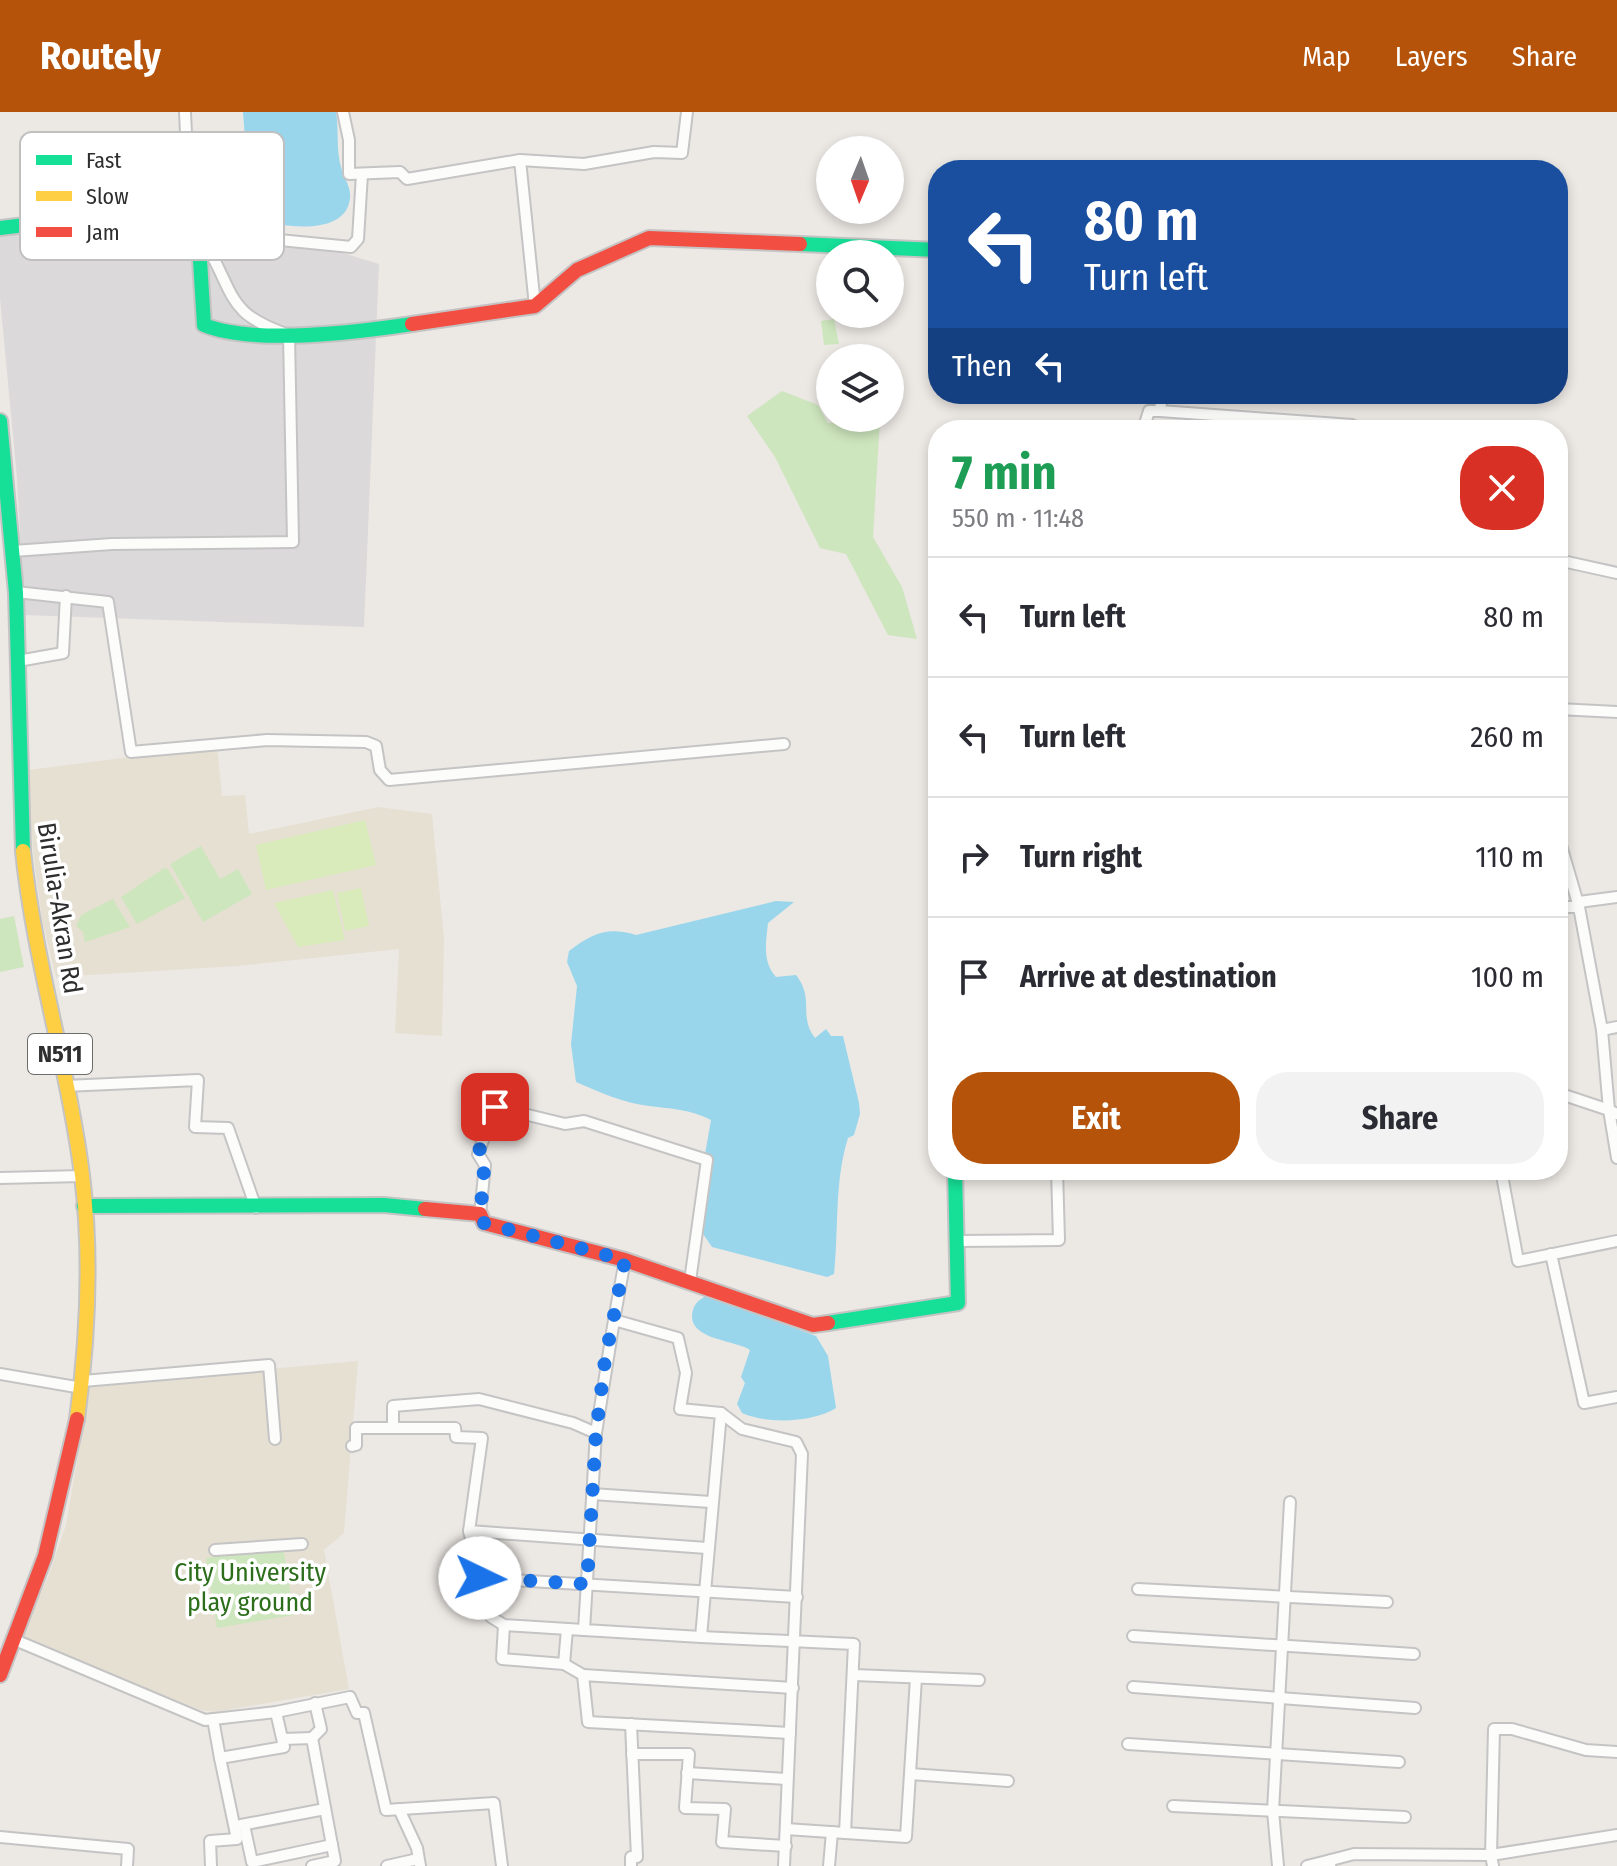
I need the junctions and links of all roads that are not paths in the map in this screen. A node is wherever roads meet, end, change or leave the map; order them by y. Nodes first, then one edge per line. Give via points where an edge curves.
1 (185, 112) edge
2 (343, 112) edge
3 (687, 112) edge
4 (186, 132) edge
5 (520, 160) junction
6 (362, 174) junction
7 (20, 226) edge
8 (0, 228) edge
9 (284, 240) edge
10 (928, 250) edge
11 (200, 260) edge
12 (214, 260) edge
13 (535, 306) junction
14 (289, 335) junction
15 (1161, 404) edge
16 (1160, 411) junction
17 (1146, 420) edge
18 (1283, 420) edge
19 (0, 421) edge
20 (9, 558) edge
21 (1568, 562) edge
22 (1617, 573) edge
23 (16, 592) junction
24 (66, 596) junction
25 (18, 661) junction
26 (1568, 710) edge
27 (1617, 712) edge
28 (784, 744) dead end
29 (1568, 868) edge
30 (1617, 897) edge
31 (1579, 904) junction
32 (1568, 906) edge
33 (1617, 1027) edge
34 (1602, 1030) junction
35 (65, 1086) junction
36 (1568, 1096) edge
37 (1613, 1112) edge
38 (1617, 1158) edge
39 (82, 1176) junction
40 (0, 1178) edge
41 (956, 1180) edge
42 (1057, 1180) edge
43 (1503, 1180) edge
44 (84, 1206) junction
45 (256, 1208) junction
46 (480, 1214) junction
47 (959, 1241) junction
48 (1617, 1241) edge
49 (1551, 1254) junction
50 (625, 1260) junction
51 (690, 1281) junction
52 (614, 1320) junction
53 (0, 1374) edge
54 (82, 1384) junction
55 (1617, 1397) edge
56 (721, 1413) junction
57 (393, 1428) junction
58 (596, 1433) junction
59 (275, 1439) dead end
60 (352, 1446) dead end
61 (592, 1494) junction
62 (711, 1502) junction
63 (1290, 1502) dead end
64 (469, 1531) junction
65 (588, 1540) junction
66 (302, 1544) dead end
67 (707, 1548) junction
68 (215, 1550) dead end
69 (480, 1578) junction
70 (587, 1584) junction
71 (1138, 1589) dead end
72 (704, 1590) junction
73 (1285, 1595) junction
74 (797, 1597) junction
75 (1387, 1602) dead end
76 (504, 1625) junction
77 (567, 1629) junction
78 (584, 1630) junction
79 (1133, 1636) dead end
80 (701, 1637) junction
81 (15, 1640) junction
82 (795, 1643) junction
83 (1282, 1645) junction
84 (1414, 1654) dead end
85 (564, 1664) junction
86 (0, 1675) edge
87 (583, 1675) junction
88 (854, 1675) junction
89 (916, 1678) junction
90 (979, 1680) dead end
91 (1133, 1687) dead end
92 (793, 1688) junction
93 (1279, 1697) junction
94 (315, 1703) junction
95 (1415, 1708) dead end
96 (276, 1712) junction
97 (213, 1719) junction
98 (631, 1724) junction
99 (790, 1733) junction
100 (312, 1738) junction
101 (283, 1739) junction
102 (1128, 1744) dead end
103 (1617, 1752) edge
104 (632, 1754) junction
105 (1276, 1754) junction
106 (220, 1758) junction
107 (1399, 1762) dead end
108 (687, 1773) junction
109 (910, 1774) junction
110 (787, 1779) junction
111 (1008, 1781) dead end
112 (1173, 1806) dead end
113 (325, 1809) junction
114 (399, 1809) junction
115 (1273, 1811) junction
116 (1405, 1817) dead end
117 (239, 1826) junction
118 (786, 1829) junction
119 (832, 1832) junction
120 (845, 1833) junction
121 (1617, 1835) edge
122 (0, 1837) edge
123 (332, 1845) junction
124 (786, 1846) junction
125 (1492, 1860) edge
126 (419, 1862) edge
127 (1330, 1863) edge
128 (127, 1866) edge
129 (211, 1866) edge
130 (312, 1866) edge
131 (387, 1866) edge
132 (502, 1866) edge
133 (631, 1866) edge
134 (784, 1866) edge
135 (829, 1866) edge
136 (1278, 1866) edge
137 (1307, 1866) edge

1 - 4 street
2 - 6 street via 348,172
3 - 5 street via 682,153 654,152 584,164
5 - 6 street via 407,179 400,172
5 - 13 street
6 - 9 street via 358,239 351,247
7 - 8 main road
10 - 13 main road via 649,238 577,270
11 - 14 main road via 204,325
12 - 14 street via 242,313
13 - 14 main road via 378,329
14 - 20 street via 293,542 112,544
15 - 16 street
16 - 17 street via 1149,411
16 - 18 street
19 - 20 main road, Birulia-Akran Rd / N511
20 - 23 main road, Birulia-Akran Rd / N511
21 - 22 street
23 - 24 street
23 - 25 main road, Birulia-Akran Rd / N511
24 - 25 street via 63,653
24 - 28 street via 108,602 131,752 267,740 366,742 376,746 380,770 389,780
25 - 35 main road, Birulia-Akran Rd / N511 via 23,858
26 - 27 street
29 - 31 street
30 - 31 street
31 - 32 street
31 - 34 street
33 - 34 street
34 - 37 street
35 - 39 main road, Birulia-Akran Rd / N511
35 - 45 street via 198,1080 195,1127 228,1128
36 - 37 street
37 - 38 street
39 - 40 street
39 - 44 main road, Birulia-Akran Rd / N511
41 - 47 main road
42 - 47 street via 1059,1240
43 - 49 street via 1518,1261
44 - 45 main road
44 - 54 main road, Birulia-Akran Rd / N511 via 88,1241
45 - 46 main road via 384,1205
46 - 50 main road via 484,1223
46 - 51 street via 485,1165 478,1154 495,1107 565,1124 584,1121 707,1160
47 - 51 main road via 958,1303 836,1322 813,1325
48 - 49 street
49 - 55 street via 1584,1403
50 - 51 main road
50 - 52 street
52 - 56 street via 678,1338 686,1373 680,1409
52 - 58 street
53 - 54 street
54 - 59 street via 269,1365
54 - 81 main road, Birulia-Akran Rd / N511 via 47,1557
56 - 62 street
56 - 74 street via 742,1429 796,1442 802,1454
57 - 58 street via 393,1406 456,1399 506,1405
57 - 60 street via 356,1428
57 - 64 street via 455,1428 456,1437 482,1438
58 - 61 street
61 - 62 street
61 - 65 street
62 - 67 street
63 - 73 street
64 - 65 street
64 - 69 street
65 - 67 street
65 - 70 street
66 - 68 street
67 - 72 street
69 - 70 street
69 - 76 street via 491,1617
70 - 72 street
70 - 78 street
71 - 73 street
72 - 74 street
72 - 80 street
73 - 75 street
73 - 83 street
74 - 82 street
76 - 77 street
76 - 85 street via 502,1659
77 - 78 street
77 - 85 street
78 - 80 street
79 - 83 street
80 - 82 street
81 - 86 main road, Birulia-Akran Rd / N511
81 - 97 street
82 - 88 street via 854,1644
82 - 92 street
83 - 84 street
83 - 93 street
85 - 87 street
87 - 92 street
87 - 98 street via 588,1722
88 - 89 street
88 - 120 street
89 - 90 street
89 - 109 street
91 - 93 street
92 - 99 street
93 - 95 street
93 - 105 street
94 - 96 street
94 - 100 street via 321,1729
94 - 114 street via 350,1697 357,1713 364,1713 386,1810
96 - 97 street
96 - 101 street
97 - 106 street
98 - 99 street
98 - 104 street
99 - 110 street
100 - 101 street
100 - 113 street
101 - 106 street via 284,1747
102 - 105 street
103 - 125 street via 1494,1729
104 - 108 street via 689,1754
104 - 133 street via 637,1857 631,1857
105 - 107 street
105 - 115 street
106 - 117 street
108 - 110 street
108 - 124 street via 685,1808 725,1809 722,1842
109 - 111 street
109 - 120 street via 906,1837
110 - 118 street
112 - 115 street
113 - 117 street
113 - 123 street
114 - 126 street
114 - 132 street via 494,1803
115 - 116 street
115 - 136 street
117 - 123 street via 252,1862
117 - 129 street via 237,1839 210,1841
118 - 119 street
118 - 124 street
119 - 120 street
119 - 135 street
121 - 125 street
122 - 128 street via 128,1849
123 - 130 street via 335,1861
124 - 134 street
125 - 127 street via 1354,1854
126 - 131 street
127 - 137 street

